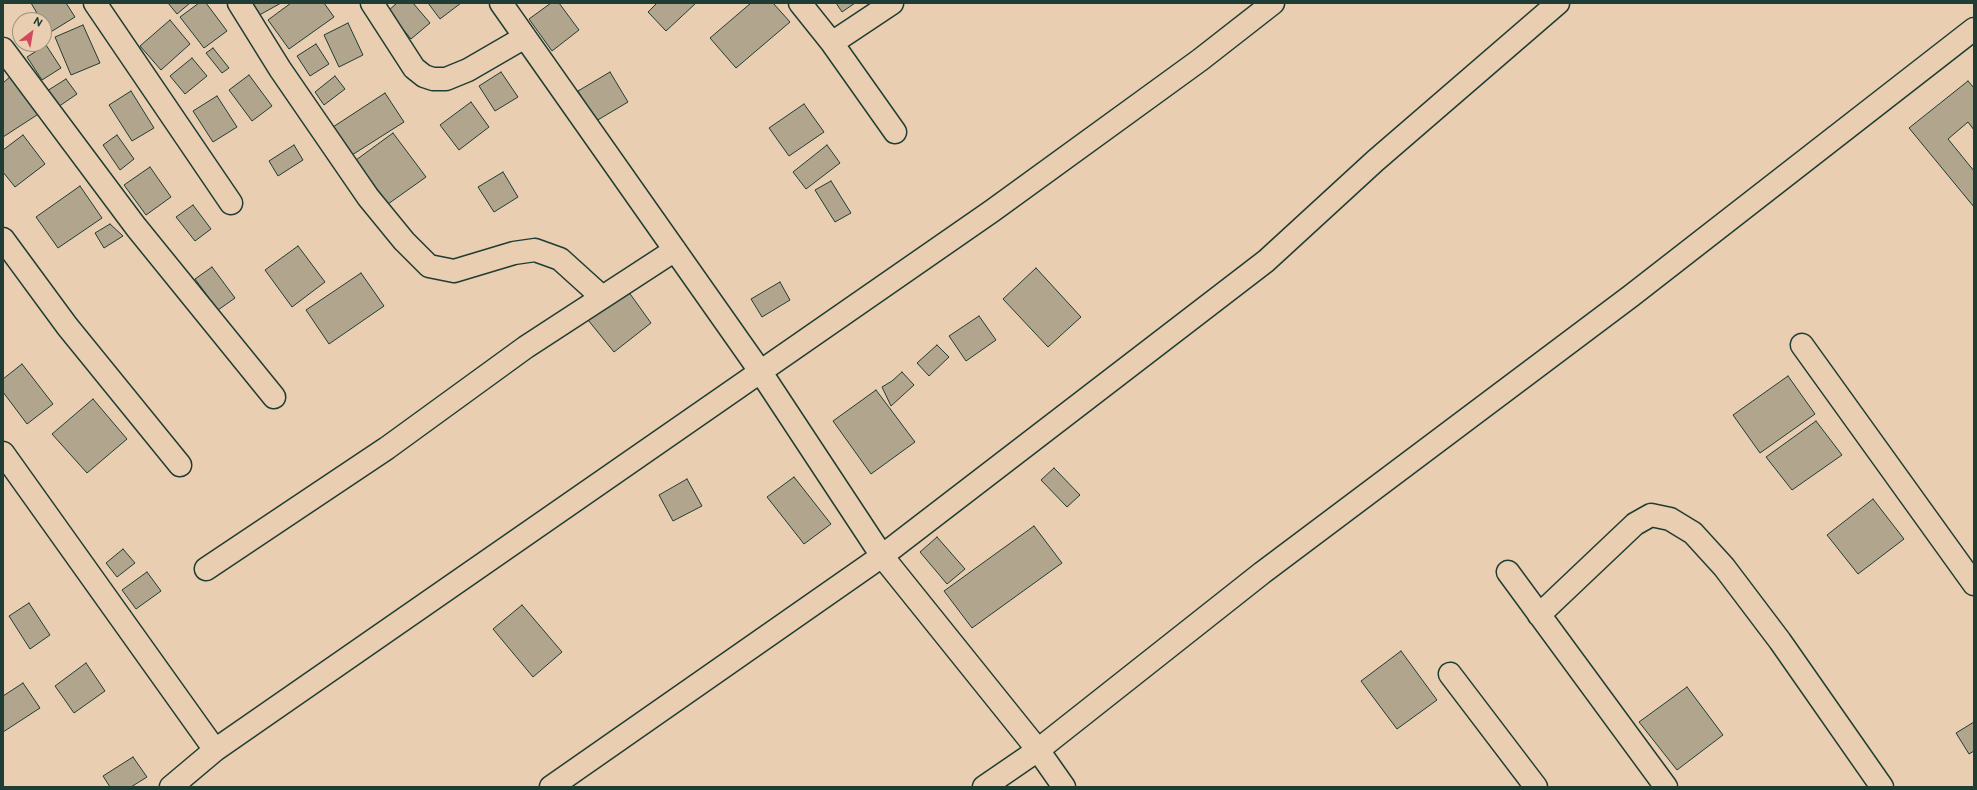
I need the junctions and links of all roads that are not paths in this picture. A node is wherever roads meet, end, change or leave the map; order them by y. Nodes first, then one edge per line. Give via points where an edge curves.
1 (95, 3) edge
2 (239, 3) edge
3 (372, 3) edge
4 (501, 3) edge
5 (800, 3) edge
6 (892, 3) edge
7 (1273, 3) edge
8 (1558, 3) edge
9 (1974, 28) edge
10 (525, 37) junction
11 (832, 43) junction
12 (3, 50) edge
13 (895, 132) dead end
14 (231, 204) dead end
15 (3, 239) edge
16 (675, 250) junction
17 (602, 297) junction
18 (1802, 345) dead end
19 (760, 370) junction
20 (274, 397) dead end
21 (3, 453) edge
22 (180, 465) dead end
23 (882, 556) junction
24 (206, 569) dead end
25 (1508, 572) dead end
26 (1974, 584) edge
27 (1539, 615) junction
28 (1450, 674) dead end
29 (215, 750) junction
30 (1038, 750) junction
31 (171, 787) edge
32 (551, 787) edge
33 (984, 787) edge
34 (1064, 787) edge
35 (1536, 787) edge
36 (1666, 787) edge
37 (1882, 787) edge

1 - 14 street
2 - 17 street via 280,69 368,197 404,241 429,266 454,271 514,253 535,250 560,259
3 - 10 street via 414,68 433,79 446,79 468,70
4 - 10 street
5 - 11 street
6 - 11 street
7 - 19 street via 1200,60 992,211
8 - 23 street via 1375,161 1266,262
9 - 30 street via 1631,296 1262,573
10 - 16 street
11 - 13 street
12 - 20 street via 136,227
15 - 22 street via 67,326
16 - 17 street
16 - 19 street
17 - 24 street via 526,347 387,448
18 - 26 street
19 - 23 street
19 - 29 street
21 - 29 street
23 - 30 street
23 - 32 street
25 - 27 street
27 - 36 street
27 - 37 street via 1635,524 1651,515 1670,519 1693,533 1724,567 1780,641
28 - 35 street
29 - 31 street
30 - 33 street
30 - 34 street

